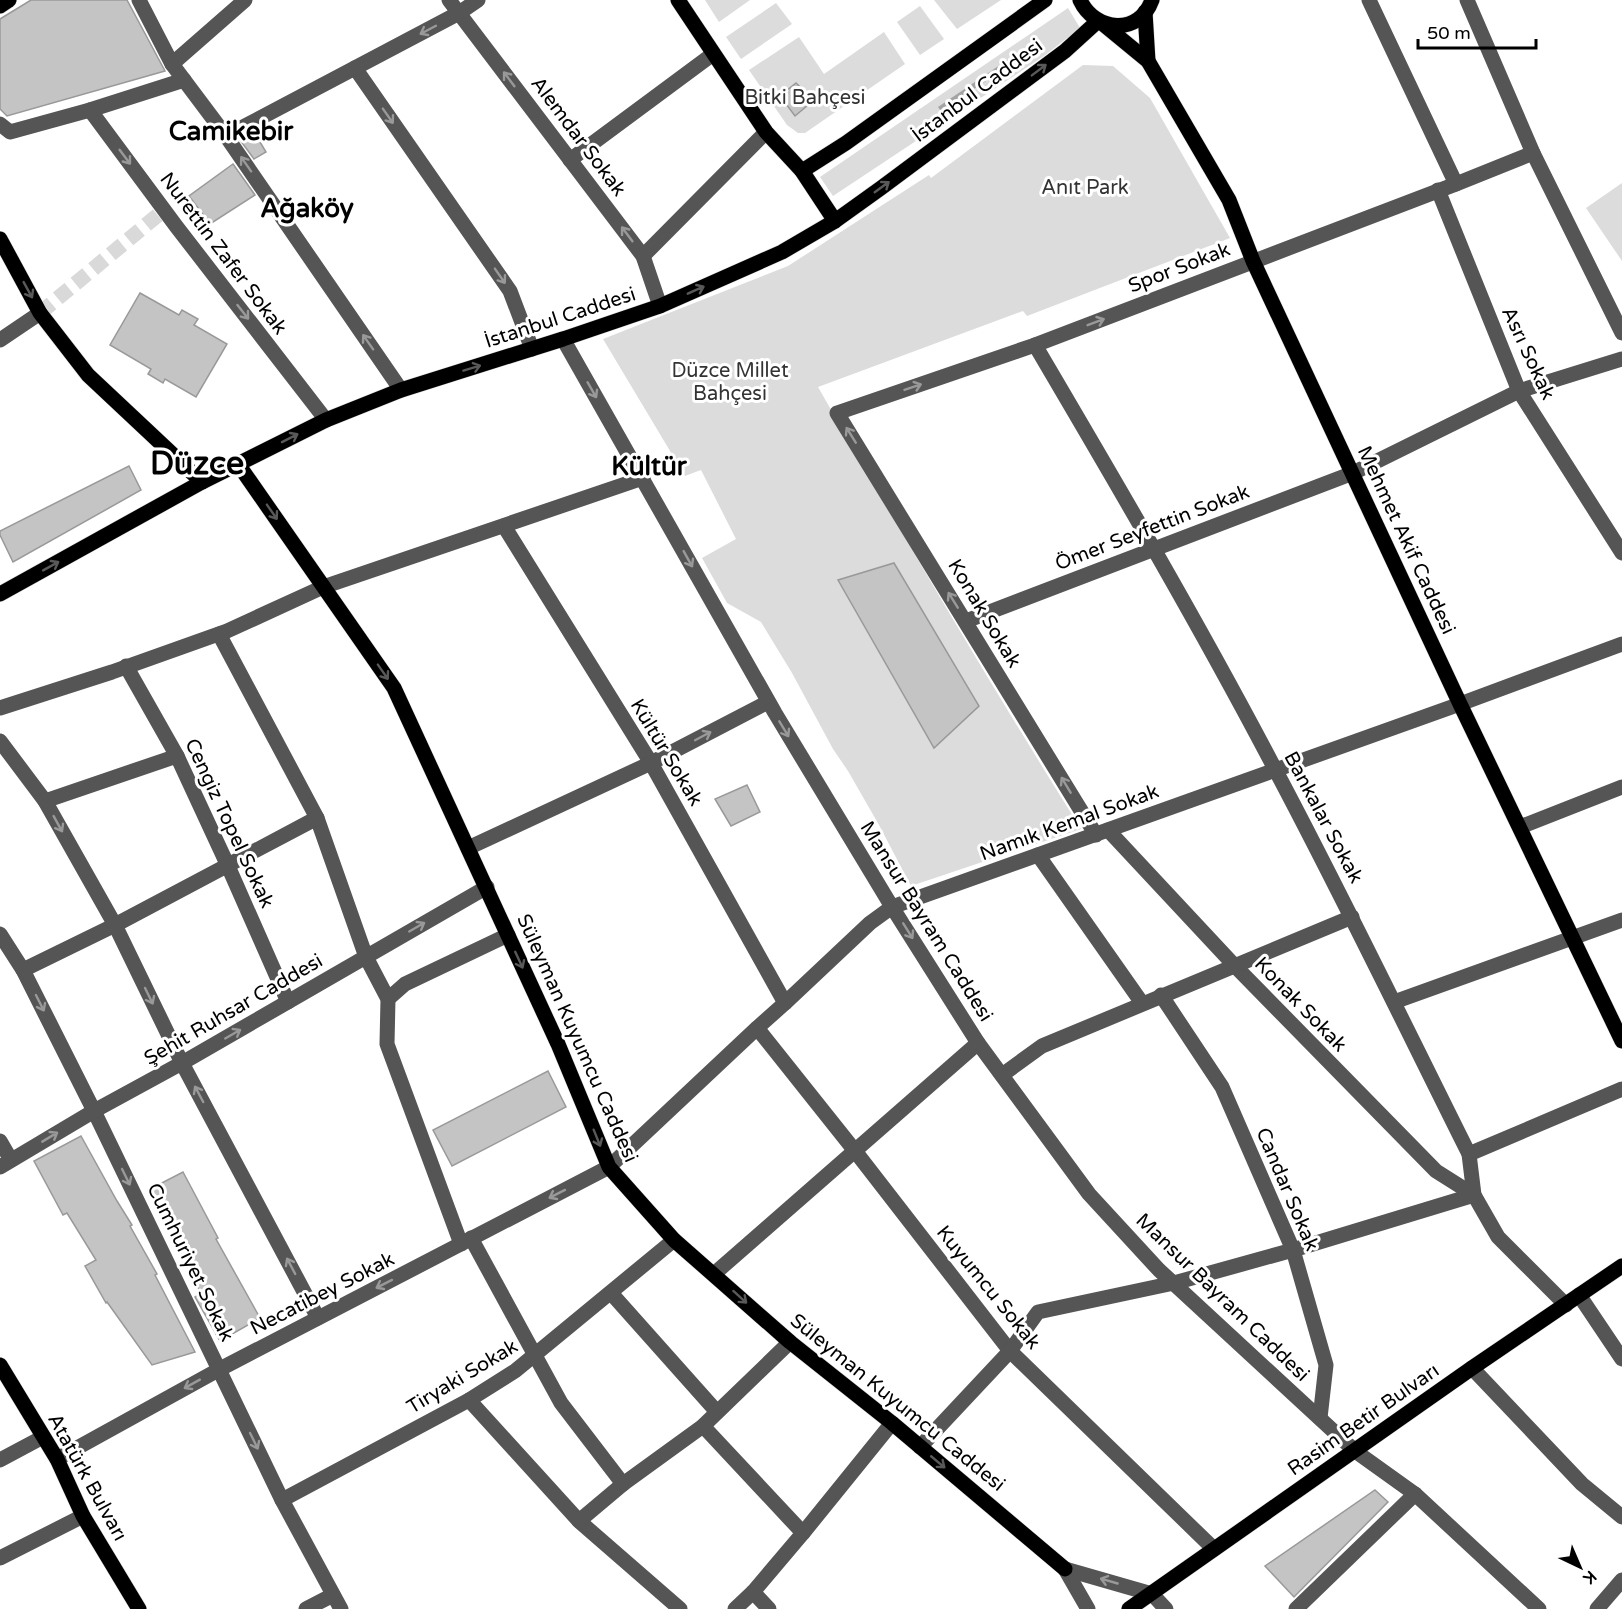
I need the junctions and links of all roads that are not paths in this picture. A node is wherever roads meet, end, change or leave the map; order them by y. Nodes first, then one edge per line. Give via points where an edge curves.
1 (9, 0) edge
2 (139, 0) edge
3 (245, 0) edge
4 (449, 0) edge
5 (478, 0) edge
6 (678, 0) edge
7 (1045, 0) edge
8 (1080, 0) edge
9 (1369, 0) edge
10 (1467, 0) edge
11 (0, 6) edge
12 (1149, 6) edge
13 (459, 13) junction
14 (1101, 22) junction
15 (713, 54) junction
16 (1148, 61) junction
17 (172, 64) junction
18 (355, 68) junction
19 (184, 80) junction
20 (90, 110) junction
21 (0, 124) edge
22 (766, 132) junction
23 (226, 136) junction
24 (1533, 153) junction
25 (570, 159) junction
26 (802, 171) junction
27 (1456, 184) junction
28 (1438, 190) junction
29 (835, 221) junction
30 (0, 239) edge
31 (643, 256) junction
32 (1253, 261) junction
33 (660, 306) junction
34 (40, 313) junction
35 (1622, 333) edge
36 (563, 339) junction
37 (0, 340) edge
38 (1035, 345) junction
39 (532, 349) junction
40 (1622, 359) edge
41 (402, 390) junction
42 (1519, 391) junction
43 (837, 413) joint
44 (326, 420) junction
45 (238, 464) junction
46 (1353, 473) junction
47 (643, 478) junction
48 (202, 482) junction
49 (504, 525) junction
50 (1155, 549) junction
51 (1622, 554) edge
52 (323, 587) junction
53 (0, 594) edge
54 (966, 621) junction
55 (219, 634) junction
56 (1622, 644) edge
57 (126, 666) junction
58 (768, 702) junction
59 (1461, 704) junction
60 (0, 708) edge
61 (0, 741) edge
62 (177, 756) junction
63 (651, 763) junction
64 (1276, 770) junction
65 (1622, 787) edge
66 (45, 801) junction
67 (317, 819) junction
68 (1520, 827) junction
69 (1102, 832) junction
70 (468, 848) junction
71 (1038, 855) junction
72 (228, 866) junction
73 (486, 887) junction
74 (892, 907) junction
75 (1352, 917) junction
76 (1622, 920) edge
77 (115, 925) junction
78 (0, 934) edge
79 (508, 935) junction
80 (1574, 938) junction
81 (366, 957) junction
82 (1234, 965) junction
83 (23, 970) junction
84 (1161, 995) junction
85 (388, 999) junction
86 (288, 1002) junction
87 (1394, 1002) junction
88 (1142, 1003) junction
89 (785, 1004) junction
90 (757, 1028) junction
91 (1622, 1041) edge
92 (978, 1043) junction
93 (182, 1063) junction
94 (1002, 1075) junction
95 (1622, 1089) edge
96 (94, 1111) junction
97 (0, 1141) edge
98 (855, 1151) junction
99 (1469, 1154) junction
100 (5, 1164) edge
101 (609, 1167) junction
102 (1474, 1195) junction
103 (674, 1240) junction
104 (466, 1241) junction
105 (1293, 1250) junction
106 (1622, 1266) edge
107 (714, 1274) junction
108 (1174, 1283) junction
109 (611, 1293) junction
110 (1579, 1295) junction
111 (1566, 1305) junction
112 (318, 1318) junction
113 (790, 1342) junction
114 (1010, 1351) junction
115 (535, 1355) junction
116 (1622, 1359) edge
117 (0, 1365) edge
118 (1472, 1368) junction
119 (220, 1370) junction
120 (469, 1400) junction
121 (717, 1412) junction
122 (1320, 1418) junction
123 (892, 1424) junction
124 (703, 1426) junction
125 (43, 1437) junction
126 (920, 1447) junction
127 (1355, 1450) junction
128 (57, 1459) junction
129 (0, 1460) edge
130 (623, 1484) junction
131 (1415, 1494) junction
132 (282, 1500) junction
133 (83, 1516) junction
134 (1622, 1517) edge
135 (579, 1521) junction
136 (803, 1533) junction
137 (1214, 1549) junction
138 (0, 1558) edge
139 (1065, 1569) junction
140 (1622, 1580) edge
141 (753, 1592) junction
142 (1152, 1594) junction
143 (333, 1595) junction
144 (140, 1609) edge
145 (306, 1609) edge
146 (341, 1609) edge
147 (680, 1609) edge
148 (735, 1609) edge
149 (769, 1609) edge
150 (1088, 1609) edge
151 (1129, 1609) edge
152 (1167, 1609) edge
153 (1296, 1609) edge
154 (1539, 1609) edge
155 (1597, 1609) edge

1 - 11 main road
2 - 17 street
3 - 17 street
4 - 13 street, Alemdar Sokak
5 - 13 street
6 - 15 main road
7 - 26 main road
8 - 14 main road via 1084,9
9 - 27 street
10 - 24 street
12 - 14 main road via 1131,23 1117,26
12 - 16 main road
13 -> 18 street
25 -> 13 street, Alemdar Sokak
14 - 16 main road
29 -> 14 main road, İstanbul Caddesi
15 - 22 main road
15 - 25 street
16 - 32 main road, Mehmet Akif Caddesi via 1229,200
17 - 19 street
18 - 23 street
18 -> 39 street via 510,291
19 - 20 street
19 - 23 street
20 - 21 street via 10,132
20 -> 44 street, Nurettin Zafer Sokak
22 - 26 main road
22 - 31 street
41 -> 23 street
24 - 27 street, Spor Sokak
24 - 35 street
31 -> 25 street, Alemdar Sokak
26 - 29 main road
27 - 28 street, Spor Sokak
28 - 32 street, Spor Sokak
28 - 42 street, Asrı Sokak
33 -> 29 main road, İstanbul Caddesi via 782,252
30 -> 34 main road
31 - 33 street, Alemdar Sokak
38 -> 32 street, Spor Sokak
32 - 46 main road, Mehmet Akif Caddesi
33 - 36 main road, İstanbul Caddesi
34 - 37 street
34 - 48 main road via 88,375
36 - 39 main road, İstanbul Caddesi
36 -> 47 street, Mansur Bayram Caddesi
43 -> 38 street, Spor Sokak
38 - 50 street, Bankalar Sokak
41 -> 39 main road, İstanbul Caddesi
40 - 42 street, Ömer Seyfettin Sokak
41 - 44 main road, İstanbul Caddesi
42 - 46 street, Ömer Seyfettin Sokak
42 - 51 street, Asrı Sokak
54 -> 43 street, Konak Sokak
45 -> 44 main road, İstanbul Caddesi
45 - 48 main road, İstanbul Caddesi
45 -> 52 main road, Süleyman Kuyumcu Caddesi
46 - 50 street, Ömer Seyfettin Sokak
46 - 59 main road, Mehmet Akif Caddesi
47 - 49 street
47 -> 58 street, Mansur Bayram Caddesi
53 -> 48 main road, İstanbul Caddesi
49 - 52 street
49 - 63 street, Kültür Sokak
50 - 54 street, Ömer Seyfettin Sokak
50 - 64 street, Bankalar Sokak
52 - 55 street
52 -> 70 main road, Süleyman Kuyumcu Caddesi via 394,688
69 -> 54 street, Konak Sokak
55 - 57 street
55 - 67 street
56 - 59 street, Namık Kemal Sokak
57 - 60 street
57 - 62 street, Cengiz Topel Sokak
63 -> 58 street
58 -> 74 street, Mansur Bayram Caddesi
59 - 64 street, Namık Kemal Sokak
59 - 68 main road, Mehmet Akif Caddesi
61 - 66 street
62 - 66 street
62 - 72 street, Cengiz Topel Sokak
63 - 70 street
63 - 89 street, Kültür Sokak
64 - 69 street, Namık Kemal Sokak
64 - 75 street, Bankalar Sokak
65 - 68 street
66 -> 77 street
67 - 72 street
67 - 81 street
68 - 80 main road, Mehmet Akif Caddesi
69 - 71 street, Namık Kemal Sokak
69 - 82 street, Konak Sokak
70 - 73 main road, Süleyman Kuyumcu Caddesi
71 - 74 street, Namık Kemal Sokak
71 - 88 street
72 - 77 street
72 - 86 street, Cengiz Topel Sokak
73 - 79 main road, Süleyman Kuyumcu Caddesi
81 -> 73 street, Şehit Ruhsar Caddesi
74 - 89 street, Namık Kemal Sokak via 870,922
74 -> 92 street, Mansur Bayram Caddesi
75 - 82 street
75 - 87 street, Bankalar Sokak
76 - 80 street
77 - 83 street
77 -> 93 street
78 - 83 street, Cumhuriyet Sokak
79 - 85 street via 405,984
79 -> 101 main road, Süleyman Kuyumcu Caddesi
80 - 87 street
80 - 91 main road, Mehmet Akif Caddesi
81 - 85 street
81 - 86 street, Şehit Ruhsar Caddesi
82 - 84 street
82 - 102 street, Konak Sokak via 1436,1171
83 -> 96 street, Cumhuriyet Sokak
84 - 88 street
84 - 105 street, Candar Sokak via 1222,1087
85 - 104 street via 387,1044
93 -> 86 street, Şehit Ruhsar Caddesi
87 - 99 street, Bankalar Sokak
88 - 94 street via 1042,1046
89 - 90 street, Namık Kemal Sokak
90 - 98 street, Kuyumcu Sokak
90 - 101 street, Namık Kemal Sokak
92 - 94 street, Mansur Bayram Caddesi
92 - 98 street
93 - 96 street, Şehit Ruhsar Caddesi
112 -> 93 street
94 - 108 street, Mansur Bayram Caddesi via 1089,1194
95 - 99 street
100 -> 96 street, Şehit Ruhsar Caddesi
96 -> 119 street, Cumhuriyet Sokak
97 - 100 street
98 - 107 street
98 - 114 street, Kuyumcu Sokak
99 - 102 street, Bankalar Sokak
101 - 103 main road, Süleyman Kuyumcu Caddesi
101 -> 104 street, Necatibey Sokak
102 - 105 street
102 - 111 street, Bankalar Sokak via 1498,1237
103 - 107 main road, Süleyman Kuyumcu Caddesi
103 - 109 street, Tiryaki Sokak
104 -> 112 street, Necatibey Sokak
104 - 115 street
105 - 108 street
105 - 122 street, Candar Sokak via 1326,1365
106 - 110 main road, Rasim Betir Bulvarı
107 -> 113 main road, Süleyman Kuyumcu Caddesi
108 - 114 street via 1038,1312
108 - 122 street, Mansur Bayram Caddesi
109 - 115 street, Tiryaki Sokak
109 - 121 street
110 - 111 main road, Rasim Betir Bulvarı
110 - 116 street
111 - 118 main road, Rasim Betir Bulvarı
112 - 119 street, Necatibey Sokak
113 - 121 street
113 - 123 main road, Süleyman Kuyumcu Caddesi
114 - 126 street
114 - 137 street, Kuyumcu Sokak
115 - 120 street, Tiryaki Sokak
115 - 130 street via 561,1403
117 - 125 main road, Atatürk Bulvarı
118 - 127 main road, Rasim Betir Bulvarı
118 - 134 street via 1582,1484
119 -> 128 street, Necatibey Sokak
119 -> 132 street, Cumhuriyet Sokak
120 - 132 street, Tiryaki Sokak
120 - 135 street
121 - 124 street
122 - 127 street, Mansur Bayram Caddesi
123 - 126 main road, Süleyman Kuyumcu Caddesi
123 - 136 street
124 - 130 street
124 - 136 street
125 - 128 main road, Atatürk Bulvarı
125 - 129 street
126 -> 139 main road, Süleyman Kuyumcu Caddesi
127 - 131 street, Mansur Bayram Caddesi
127 - 137 main road, Rasim Betir Bulvarı
128 - 133 main road, Atatürk Bulvarı
130 - 135 street
131 - 153 street
131 - 154 street, Mansur Bayram Caddesi
132 - 143 street, Cumhuriyet Sokak
133 - 138 street
133 - 144 main road, Atatürk Bulvarı
135 - 147 street
136 - 141 street
137 - 142 main road, Rasim Betir Bulvarı
142 -> 139 street
139 - 150 street
140 - 155 street
141 - 148 street
141 - 149 street
142 - 151 main road, Rasim Betir Bulvarı
142 - 152 street
143 - 145 street
143 - 146 street, Cumhuriyet Sokak

